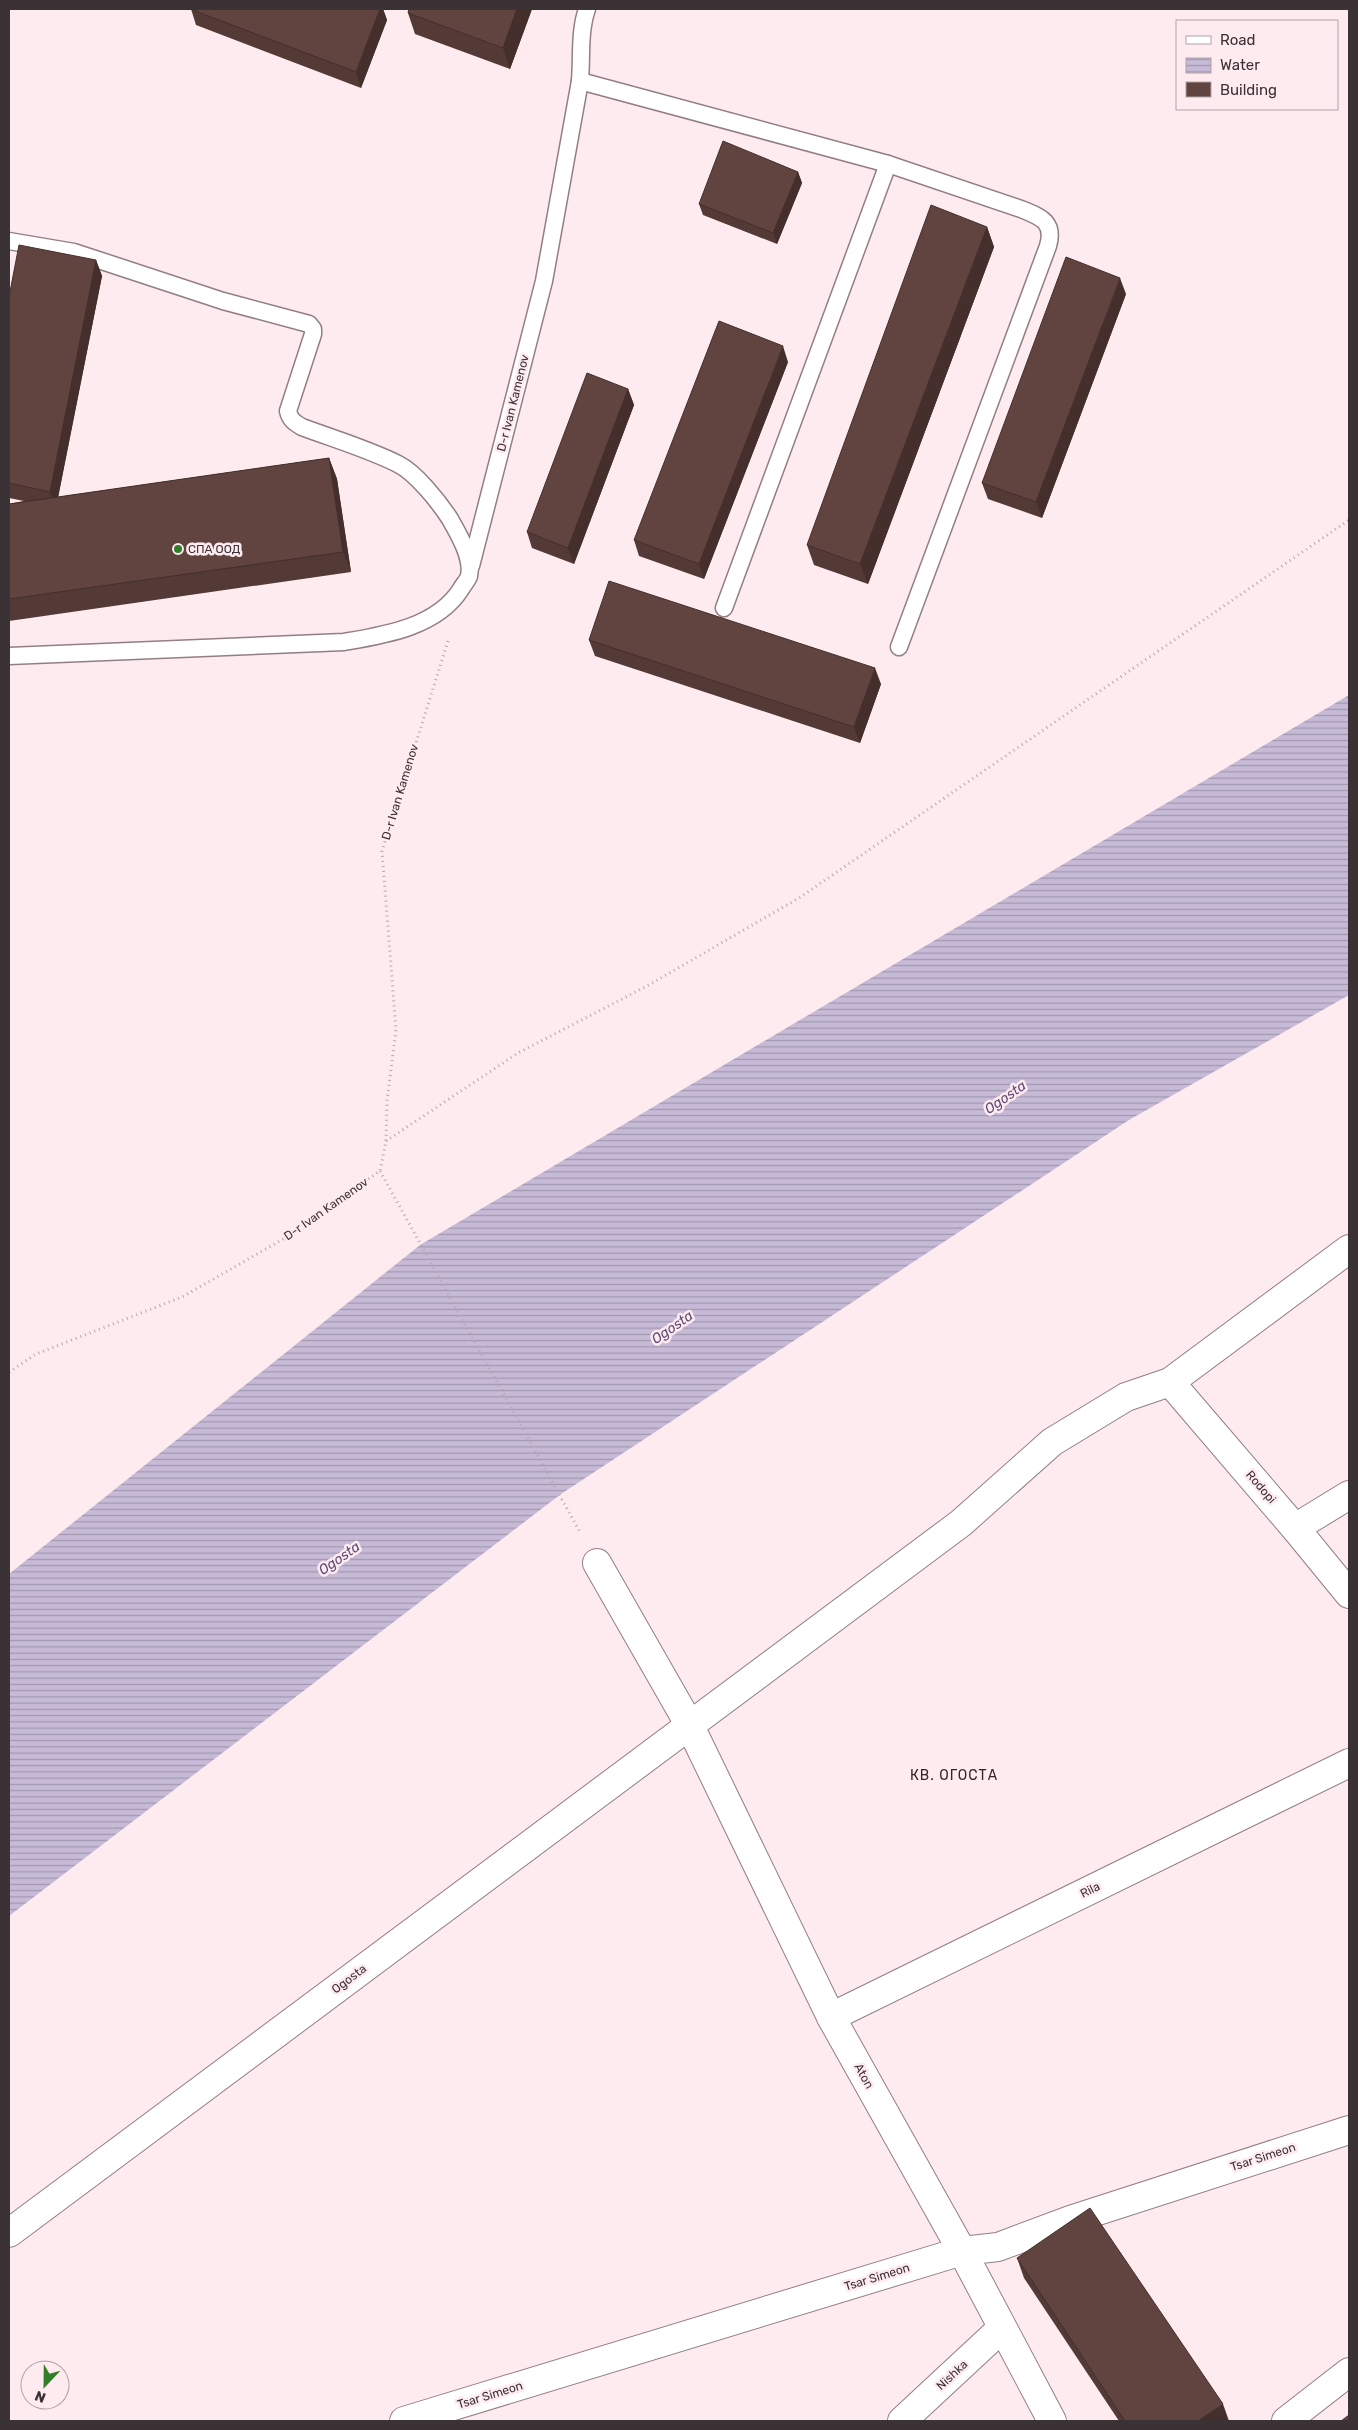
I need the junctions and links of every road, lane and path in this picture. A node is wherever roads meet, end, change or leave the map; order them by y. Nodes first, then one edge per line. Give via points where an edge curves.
1 (587, 9) edge
2 (580, 81) junction
3 (888, 164) junction
4 (9, 241) edge
5 (1349, 520) edge
6 (469, 576) junction
7 (724, 608) dead end
8 (451, 631) dead end
9 (899, 647) dead end
10 (9, 656) edge
11 (386, 1141) junction
12 (380, 1171) junction
13 (1349, 1249) edge
14 (9, 1372) edge
15 (1170, 1382) junction
16 (1349, 1495) edge
17 (1295, 1528) junction
18 (598, 1563) joint
19 (1349, 1594) edge
20 (689, 1724) junction
21 (1349, 1763) edge
22 (831, 2017) junction
23 (1349, 2130) edge
24 (9, 2233) edge
25 (962, 2251) junction
26 (1002, 2328) junction
27 (1349, 2372) edge
28 (404, 2421) edge
29 (902, 2421) edge
30 (1052, 2421) edge
31 (1286, 2421) edge

1 - 2 lane, D-r Ivan Kamenov via 581,25
2 - 3 lane
2 - 6 lane, D-r Ivan Kamenov via 544,281
3 - 7 lane
3 - 9 lane via 1038,216 1049,225 1051,236
4 - 6 lane via 74,252 309,324 314,334 289,416 302,427 400,464 443,509 458,532 466,550
5 - 11 path via 799,898 646,986 518,1053
6 - 10 lane, D-r Ivan Kamenov via 453,601 430,618 391,634 353,640
8 - 11 path, D-r Ivan Kamenov via 382,851 396,1030 387,1102
11 - 12 path, D-r Ivan Kamenov
12 - 14 path, D-r Ivan Kamenov via 286,1238 182,1297 36,1354
12 - 18 path
13 - 15 street, Ogosta
15 - 17 street, Rodopi
15 - 20 street, Ogosta via 1126,1397 1052,1442 960,1523
16 - 17 street
17 - 19 street, Rodopi
18 - 20 street
20 - 22 street, Aton
20 - 24 street, Ogosta
21 - 22 street, Rila
22 - 25 street, Aton
23 - 25 street, Tsar Simeon via 1080,2217 998,2247
25 - 26 street, Aton
25 - 28 street, Tsar Simeon
26 - 29 street, Nishka
26 - 30 street, Aton
27 - 31 street

